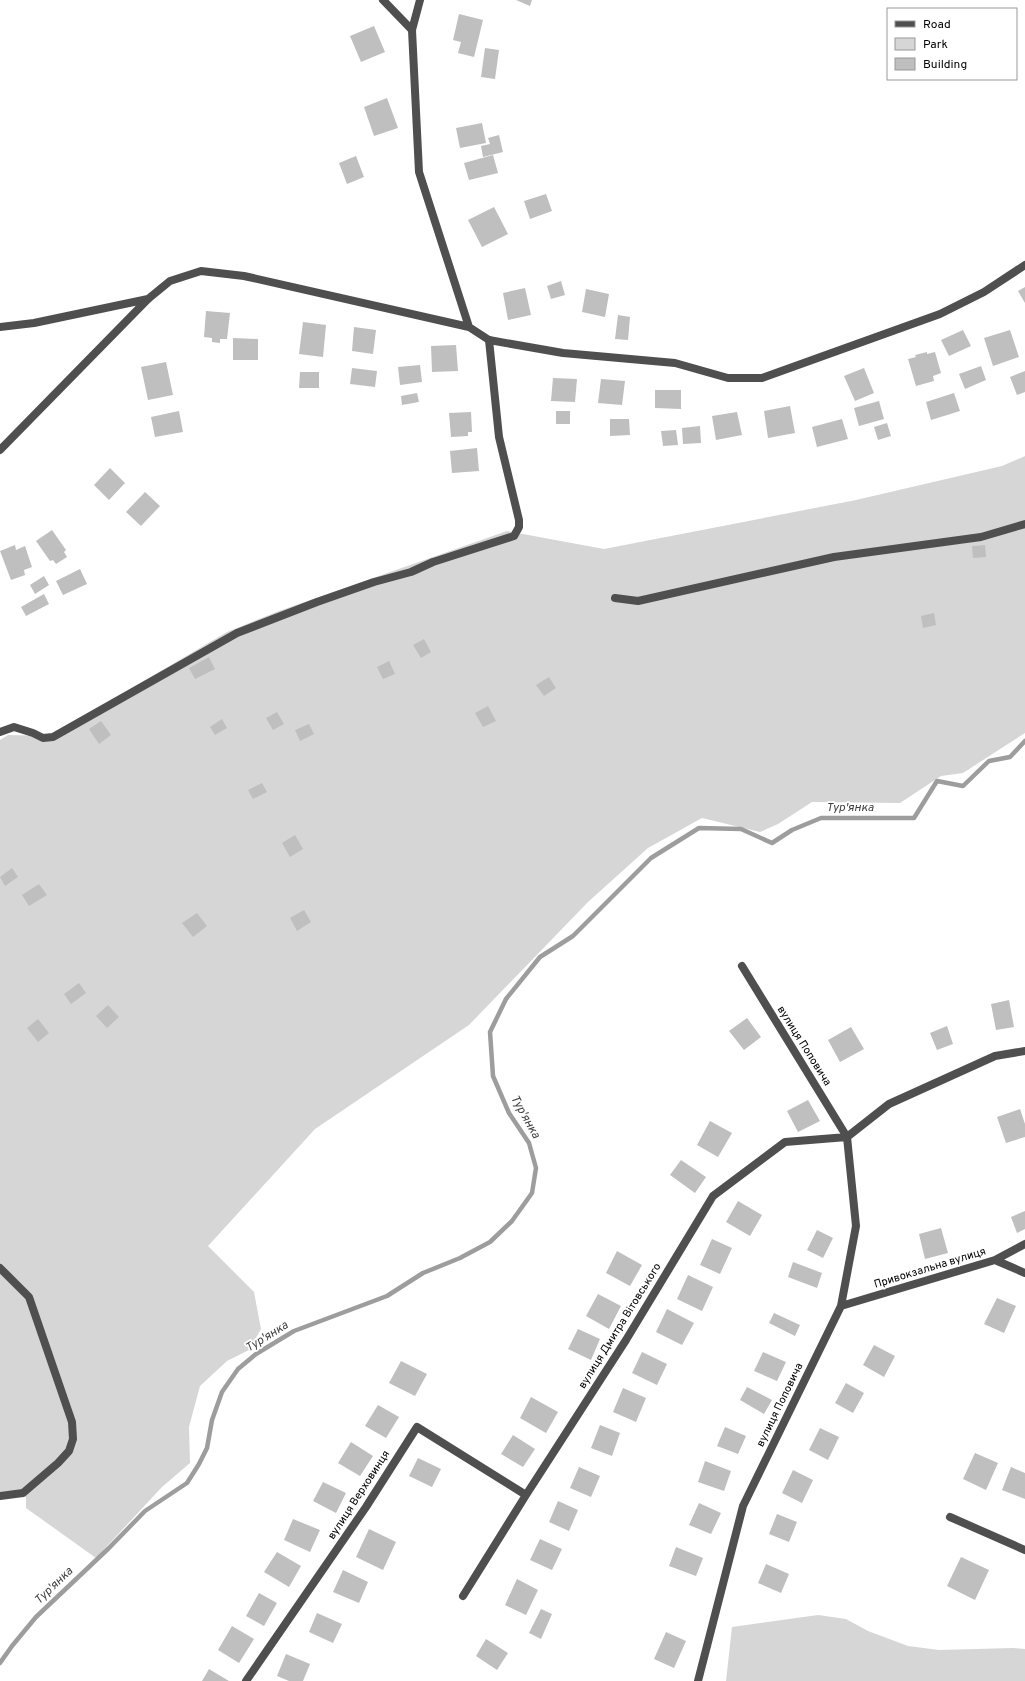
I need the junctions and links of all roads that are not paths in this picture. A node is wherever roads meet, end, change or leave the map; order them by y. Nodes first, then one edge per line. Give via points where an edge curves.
1 (383, 0) edge
2 (420, 0) edge
3 (412, 30) junction
4 (1025, 265) edge
5 (148, 299) junction
6 (0, 327) edge
7 (469, 327) junction
8 (489, 340) junction
9 (0, 450) edge
10 (1025, 524) edge
11 (615, 598) dead end
12 (0, 732) edge
13 (742, 966) dead end
14 (1025, 1051) edge
15 (847, 1137) junction
16 (1025, 1244) edge
17 (995, 1260) junction
18 (0, 1268) edge
19 (1025, 1272) edge
20 (841, 1306) junction
21 (526, 1495) junction
22 (0, 1496) edge
23 (950, 1517) dead end
24 (1025, 1550) edge
25 (463, 1596) dead end
26 (246, 1681) edge
27 (698, 1681) edge

1 - 3 street
2 - 3 street
3 - 7 street via 419,172
4 - 8 street via 984,292 940,314 762,378 728,378 675,363 563,353
5 - 6 street via 34,323
5 - 7 street via 170,281 200,271 244,276
5 - 9 street
7 - 8 street
8 - 12 street via 499,437 519,520 519,527 514,536 374,582 237,633 53,737 43,738 14,727
10 - 11 street via 981,537 834,557 638,601
13 - 15 street, вулиця Поповича
14 - 15 street via 995,1056 889,1104
15 - 20 street, вулиця Поповича via 856,1226
15 - 21 street, вулиця Дмитра Вітовського via 785,1142 713,1196 626,1340
16 - 17 street
17 - 19 street, Привокзальна вулиця
17 - 20 street, Привокзальна вулиця
18 - 22 street via 29,1297 72,1422 73,1439 69,1451 58,1463 22,1493
20 - 27 street, вулиця Поповича via 743,1506
21 - 25 street, вулиця Дмитра Вітовського
21 - 26 street, вулиця Верховинця via 417,1427 366,1507
23 - 24 street

